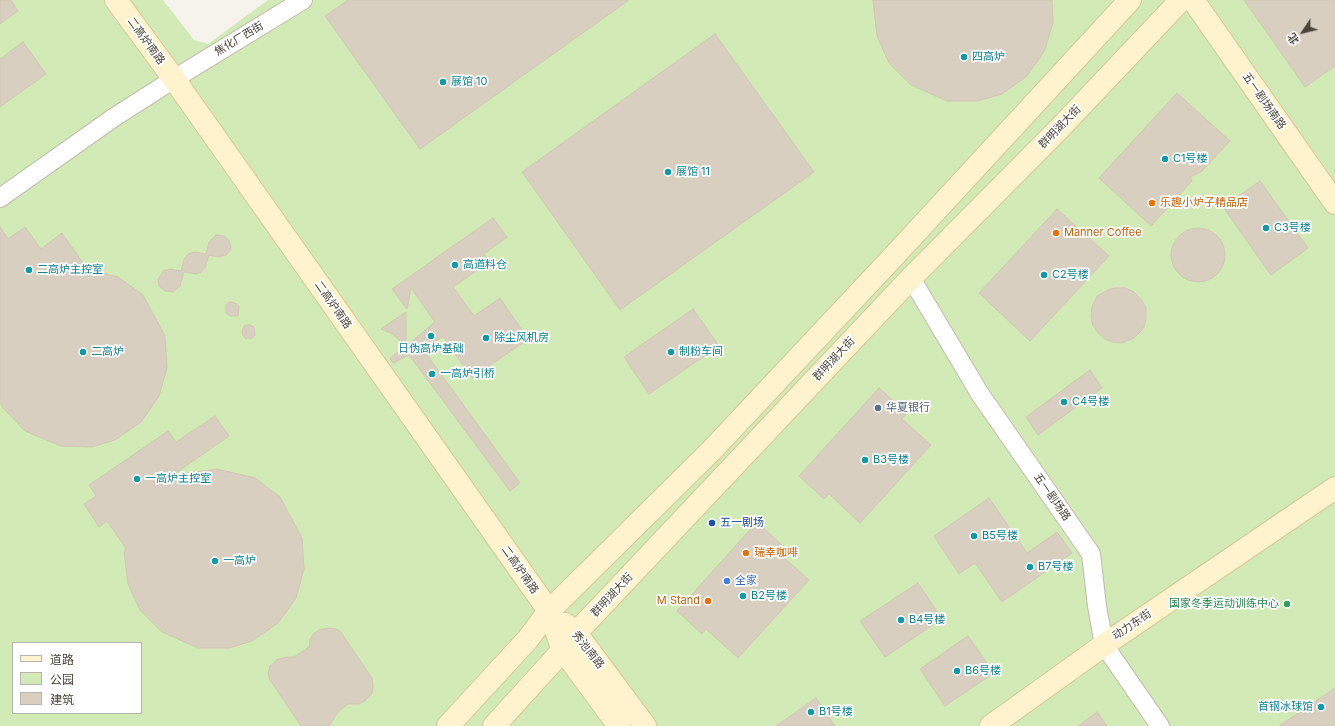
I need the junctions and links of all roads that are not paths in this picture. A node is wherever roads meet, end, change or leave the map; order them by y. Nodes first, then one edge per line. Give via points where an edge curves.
1 (116, 0) edge
2 (303, 0) edge
3 (1130, 0) edge
4 (1181, 0) edge
5 (1193, 0) edge
6 (174, 79) junction
7 (0, 198) edge
8 (1335, 203) edge
9 (911, 278) junction
10 (1335, 488) edge
11 (549, 611) junction
12 (570, 642) junction
13 (1104, 644) junction
14 (448, 726) edge
15 (494, 726) edge
16 (619, 726) edge
17 (646, 726) edge
18 (991, 726) edge
19 (1160, 726) edge

1 - 6 main road, 二高炉南路
2 - 6 street, 焦化厂西街
3 - 11 main road via 712,450
4 - 9 main road, 群明湖大街 via 1058,130
5 - 8 main road, 五一剧场南路
6 - 7 street, 焦化厂西街 via 113,118
6 - 11 main road, 二高炉南路
9 - 12 main road, 群明湖大街
9 - 13 street, 五一剧场路 via 980,394 1091,554
10 - 13 main road, 动力东街
11 - 12 main road, 秀池南路
11 - 14 main road via 528,639
12 - 15 main road, 群明湖大街
12 - 16 main road, 秀池南路
12 - 17 main road, 秀池南路
13 - 18 main road, 动力东街
13 - 19 street, 五一剧场路

